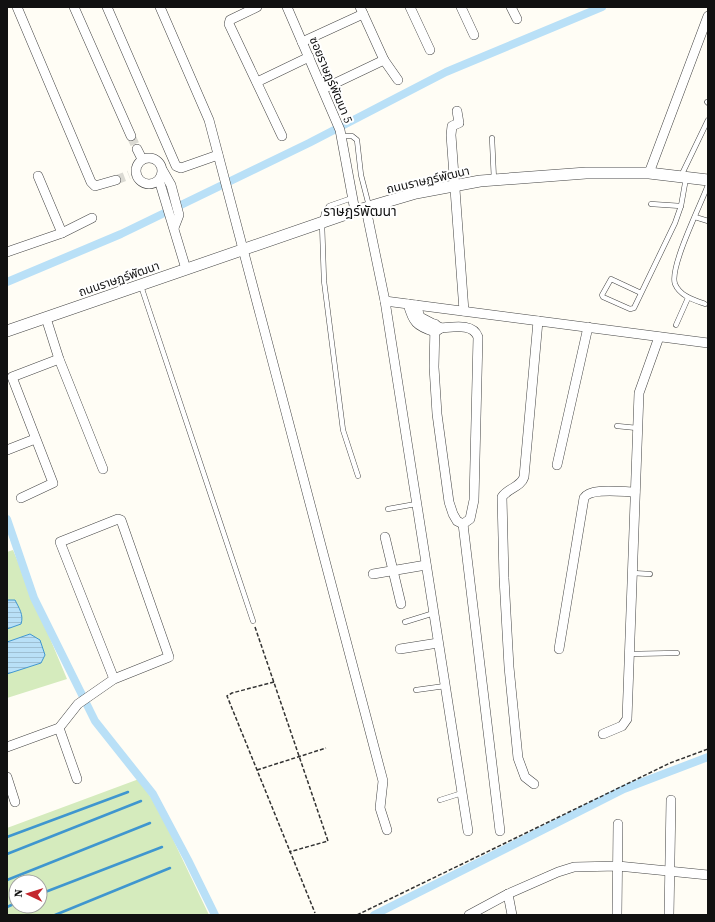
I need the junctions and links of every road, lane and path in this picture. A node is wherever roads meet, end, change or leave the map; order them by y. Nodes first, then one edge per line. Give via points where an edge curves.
1 (17, 7) edge
2 (74, 7) edge
3 (108, 7) edge
4 (160, 7) edge
5 (257, 7) edge
6 (287, 7) edge
7 (410, 7) edge
8 (461, 7) edge
9 (511, 7) edge
10 (362, 11) edge
11 (708, 16) edge
12 (517, 19) dead end
13 (474, 35) dead end
14 (302, 42) junction
15 (430, 50) dead end
16 (309, 57) junction
17 (384, 60) junction
18 (398, 80) dead end
19 (257, 82) junction
20 (323, 89) junction
21 (457, 111) dead end
22 (708, 120) edge
23 (341, 133) junction
24 (131, 136) tunnel mouth
25 (282, 136) dead end
26 (492, 138) dead end
27 (137, 149) tunnel mouth
28 (218, 155) junction
29 (142, 159) junction
30 (163, 171) junction
31 (649, 173) junction
32 (38, 176) dead end
33 (683, 177) junction
34 (116, 180) tunnel mouth
35 (159, 180) junction
36 (494, 180) junction
37 (708, 180) edge
38 (708, 185) edge
39 (454, 186) junction
40 (169, 196) junction
41 (353, 198) junction
42 (651, 204) dead end
43 (681, 206) junction
44 (364, 209) junction
45 (695, 217) junction
46 (92, 218) dead end
47 (708, 221) edge
48 (322, 223) junction
49 (62, 233) junction
50 (242, 250) junction
51 (7, 252) edge
52 (186, 269) junction
53 (141, 286) junction
54 (641, 293) junction
55 (688, 298) junction
56 (385, 301) junction
57 (412, 304) junction
58 (705, 304) dead end
59 (464, 311) junction
60 (46, 318) junction
61 (538, 321) junction
62 (676, 324) dead end
63 (588, 327) junction
64 (437, 328) junction
65 (7, 331) edge
66 (659, 337) junction
67 (708, 343) edge
68 (59, 359) junction
69 (617, 426) dead end
70 (637, 428) junction
71 (35, 439) junction
72 (7, 450) edge
73 (557, 465) dead end
74 (103, 470) dead end
75 (358, 476) dead end
76 (635, 492) junction
77 (21, 498) dead end
78 (416, 504) junction
79 (388, 509) dead end
80 (463, 524) junction
81 (385, 537) dead end
82 (426, 565) junction
83 (394, 571) junction
84 (632, 573) junction
85 (373, 574) dead end
86 (650, 574) dead end
87 (401, 604) dead end
88 (434, 613) junction
89 (253, 621) joint
90 (405, 622) dead end
91 (438, 643) junction
92 (400, 649) dead end
93 (559, 649) dead end
94 (677, 653) dead end
95 (629, 654) junction
96 (114, 679) junction
97 (274, 682) junction
98 (445, 686) junction
99 (416, 690) dead end
100 (59, 728) junction
101 (603, 734) dead end
102 (7, 747) edge
103 (326, 748) dead end
104 (708, 749) edge
105 (299, 757) junction
106 (257, 770) junction
107 (7, 777) edge
108 (77, 779) dead end
109 (534, 784) dead end
110 (462, 793) junction
111 (440, 800) dead end
112 (670, 800) dead end
113 (15, 802) dead end
114 (618, 824) dead end
115 (387, 830) dead end
116 (500, 831) dead end
117 (468, 832) dead end
118 (289, 852) junction
119 (618, 866) junction
120 (670, 870) junction
121 (708, 875) edge
122 (508, 894) junction
123 (314, 913) dead end
124 (357, 915) edge
125 (469, 915) edge
126 (512, 915) edge
127 (616, 915) edge
128 (669, 915) edge

1 - 34 street via 91,182 95,186 100,186
2 - 24 street
3 - 28 street via 176,166 181,168
4 - 28 street via 209,120
5 - 19 street via 230,20 229,24
6 - 14 street, ซอยราษฎร์พัฒนา 5
7 - 15 street
8 - 13 street
9 - 12 street
10 - 14 street
10 - 17 street
11 - 31 street
14 - 16 street, ซอยราษฎร์พัฒนา 5
16 - 19 street
16 - 20 street, ซอยราษฎร์พัฒนา 5
17 - 18 street
17 - 20 street
19 - 25 street
20 - 23 street, ซอยราษฎร์พัฒนา 5
21 - 39 street via 459,123 451,128
22 - 33 lane
23 - 41 street, ซอยราษฎร์พัฒนา 5
23 - 44 lane via 357,140
26 - 36 lane
27 - 29 street
28 - 50 street
29 - 30 street via 151,157 160,162
29 - 35 street via 133,174 141,182 150,185
30 - 35 street
30 - 40 street via 171,185
31 - 33 street, ถนนราษฏร์พัฒนา
31 - 36 street, ถนนราษฏร์พัฒนา via 586,173
32 - 49 street
33 - 37 street, ถนนราษฏร์พัฒนา
33 - 43 lane
35 - 40 street
36 - 39 street, ถนนราษฏร์พัฒนา
38 - 45 lane
39 - 44 street, ถนนราษฏร์พัฒนา via 416,193
39 - 59 street
40 - 52 street
41 - 44 street, ซอยราษฎร์พัฒนา 5
41 - 48 lane via 329,206
42 - 43 lane
43 - 54 lane
44 - 48 street, ถนนราษฏร์พัฒนา
44 - 56 street, ซอยราษฎร์พัฒนา 5
45 - 47 lane
45 - 55 lane via 674,276 678,289
46 - 49 street
48 - 50 street, ถนนราษฏร์พัฒนา
48 - 75 lane via 324,282 342,423
49 - 51 street
50 - 52 street, ถนนราษฏร์พัฒนา
50 - 115 street via 383,781 380,808
52 - 53 street, ถนนราษฏร์พัฒนา
53 - 60 street, ถนนราษฏร์พัฒนา
53 - 89 lane
54 - 54 lane via 611,279 602,294 603,297 630,310 634,308
55 - 58 lane
55 - 62 lane
56 - 57 street
56 - 78 street, ซอยราษฎร์พัฒนา 5
57 - 59 street
57 - 64 street via 415,322 420,327
59 - 61 street
60 - 65 street, ถนนราษฏร์พัฒนา
60 - 68 street
61 - 63 street
61 - 109 street via 524,477 520,484 505,492 502,497 509,667 518,758 525,777
63 - 66 street
63 - 73 street
64 - 80 street via 435,392 444,464 453,514 457,521
64 - 80 street via 470,328 478,337 474,500 470,519
66 - 67 street
66 - 70 street via 639,394
68 - 71 street via 12,377
68 - 74 street
69 - 70 lane
70 - 76 street
71 - 72 street
71 - 77 street via 53,484
76 - 84 street
76 - 93 street via 597,491 587,494 584,498
78 - 79 lane
78 - 82 street, ซอยราษฎร์พัฒนา 5
80 - 116 street
81 - 83 street
82 - 83 street
82 - 88 street, ซอยราษฎร์พัฒนา 5
83 - 85 street
83 - 87 street
84 - 86 lane
84 - 95 street
88 - 90 lane
88 - 91 street, ซอยราษฎร์พัฒนา 5
89 - 97 path
91 - 92 street
91 - 98 street, ซอยราษฎร์พัฒนา 5
94 - 95 lane
95 - 101 street via 627,719 622,726
96 - 96 street via 61,544 62,540 118,519 121,520 169,657
96 - 100 street via 78,704
97 - 105 path
97 - 106 path via 227,696
98 - 99 lane
98 - 110 street, ซอยราษฎร์พัฒนา 5
100 - 102 street
100 - 108 street
103 - 105 path
104 - 124 path via 670,763
105 - 106 path
105 - 118 path via 328,841
106 - 118 path
107 - 113 street
110 - 111 lane
110 - 117 street, ซอยราษฎร์พัฒนา 5
112 - 120 street
114 - 119 street
118 - 123 path
119 - 120 street
119 - 122 street via 574,867
119 - 127 street
120 - 121 street
120 - 128 street
122 - 125 street
122 - 126 street

